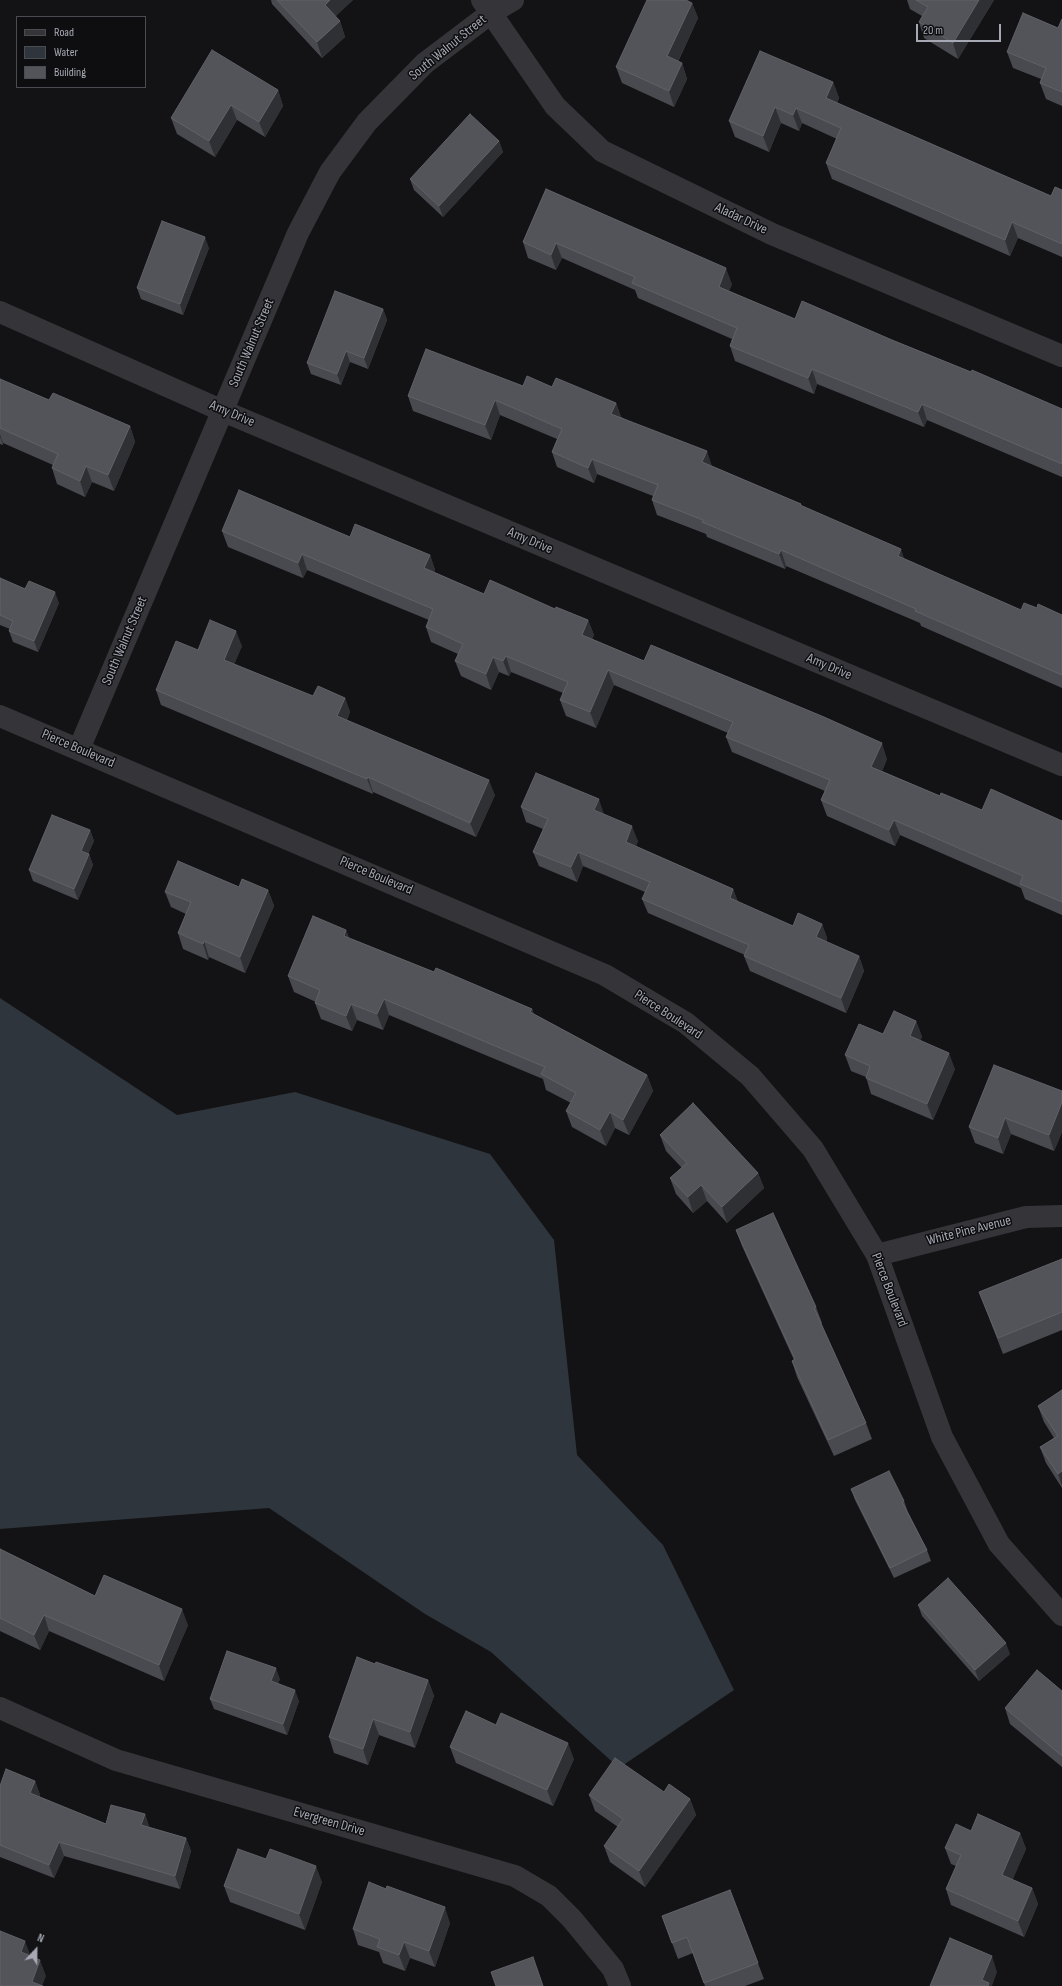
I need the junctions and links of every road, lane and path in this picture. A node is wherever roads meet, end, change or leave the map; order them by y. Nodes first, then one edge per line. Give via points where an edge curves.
1 (513, 0) edge
2 (486, 6) edge
3 (0, 312) edge
4 (1062, 356) edge
5 (223, 411) junction
6 (0, 716) edge
7 (79, 749) junction
8 (1062, 765) edge
9 (1062, 1216) edge
10 (877, 1254) junction
11 (1062, 1615) edge
12 (0, 1708) edge
13 (620, 1986) edge

1 - 2 street, South Walnut Street
2 - 4 street, Aladar Drive via 555,106 602,150 772,234
2 - 5 street, South Walnut Street via 367,122 330,172 298,233
3 - 5 street, Amy Drive
5 - 7 street, South Walnut Street
5 - 8 street, Amy Drive
6 - 7 street, Pierce Boulevard
7 - 10 street, Pierce Boulevard via 604,975 686,1023 750,1076 813,1149
9 - 10 street, White Pine Avenue via 1026,1217
10 - 11 street, Pierce Boulevard via 942,1436 999,1544
12 - 13 street, Evergreen Drive via 116,1760 515,1876 550,1896 572,1919 613,1969

